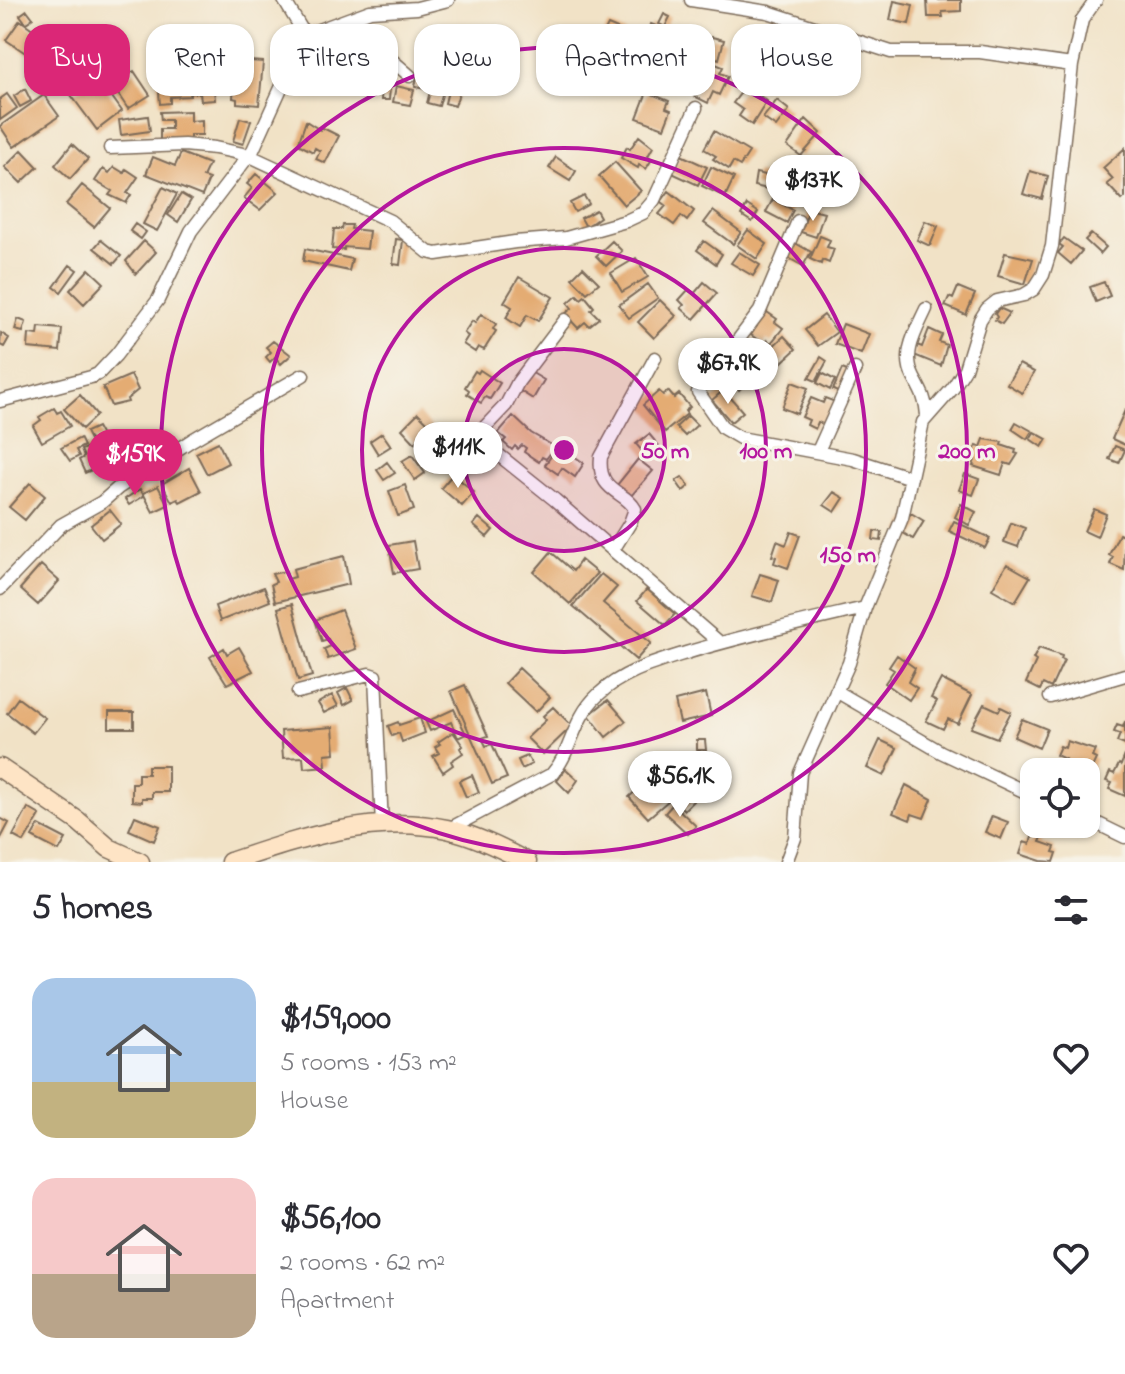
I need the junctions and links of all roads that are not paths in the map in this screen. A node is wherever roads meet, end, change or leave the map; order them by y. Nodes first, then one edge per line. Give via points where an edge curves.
1 (284, 0) edge
2 (448, 0) edge
3 (691, 0) edge
4 (1096, 0) edge
5 (298, 24) edge
6 (339, 24) edge
7 (1072, 65) junction
8 (398, 66) edge
9 (410, 76) dead end
10 (278, 96) edge
11 (696, 108) dead end
12 (110, 148) dead end
13 (248, 155) junction
14 (798, 221) dead end
15 (926, 309) dead end
16 (565, 320) dead end
17 (655, 358) dead end
18 (855, 369) dead end
19 (303, 375) dead end
20 (0, 401) edge
21 (927, 415) junction
22 (818, 451) junction
23 (911, 478) junction
24 (613, 550) junction
25 (0, 589) edge
26 (865, 608) junction
27 (720, 643) junction
28 (1125, 675) edge
29 (836, 691) junction
30 (298, 692) dead end
31 (1050, 697) dead end
32 (0, 768) edge
33 (1020, 789) edge
34 (382, 825) junction
35 (1100, 825) edge
36 (449, 829) junction
37 (1125, 837) edge
38 (259, 857) edge
39 (140, 862) edge
40 (230, 862) edge
41 (527, 862) edge
42 (786, 862) edge

1 - 5 street
2 - 6 street via 370,11
3 - 7 street via 768,12 891,52 980,52
4 - 7 street via 1082,20
7 - 21 street via 1052,246 1043,275 1034,289 987,309 965,369
8 - 9 street
10 - 13 street
11 - 13 street via 643,213 566,238 459,252 431,253 390,221
12 - 13 street via 184,145
13 - 20 street via 191,231 158,300 98,374
14 - 22 street via 760,311 698,392 730,434
15 - 21 street via 908,355
16 - 24 street via 484,428 482,438
17 - 24 street via 601,457 609,488 635,509
18 - 22 street
19 - 25 street via 61,525
21 - 23 street
22 - 23 street
23 - 26 street via 902,518
24 - 27 street
26 - 27 street
26 - 29 street
27 - 36 street via 614,681 585,709 552,774
28 - 31 street
29 - 33 street via 941,752
29 - 42 street via 800,773 795,838
30 - 34 street via 375,676
32 - 39 street via 109,848
34 - 36 street
34 - 38 street via 344,829
35 - 37 street
36 - 41 street
38 - 40 street

